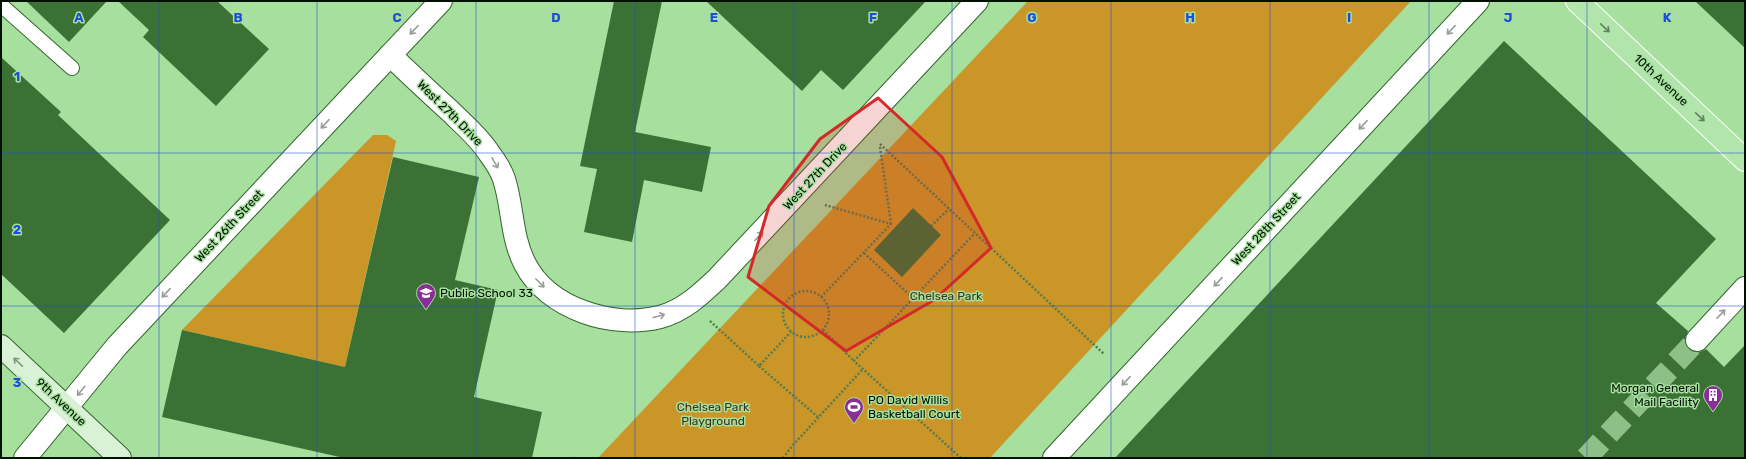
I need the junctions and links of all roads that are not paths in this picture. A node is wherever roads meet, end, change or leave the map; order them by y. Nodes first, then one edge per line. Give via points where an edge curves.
1 (441, 1) edge
2 (977, 1) edge
3 (1478, 1) edge
4 (1577, 1) edge
5 (1, 5) edge
6 (390, 55) junction
7 (72, 68) dead end
8 (1745, 160) edge
9 (1745, 288) edge
10 (1697, 340) tunnel mouth
11 (1, 346) edge
12 (67, 408) junction
13 (25, 458) edge
14 (120, 458) edge
15 (1054, 458) edge

1 -> 6 street, West 26th Street
6 -> 2 street, West 27th Drive via 464,125 488,152 504,179 519,249 525,265 536,280 567,304 586,312 605,318 642,320 660,317 680,309 717,279
3 -> 15 street, West 28th Street
4 -> 8 main road, 10th Avenue
5 - 7 lane
6 -> 12 street, West 26th Street via 117,346
10 -> 9 street
12 -> 11 main road, 9th Avenue
12 - 13 street, West 26th Street
12 - 14 main road, 9th Avenue

